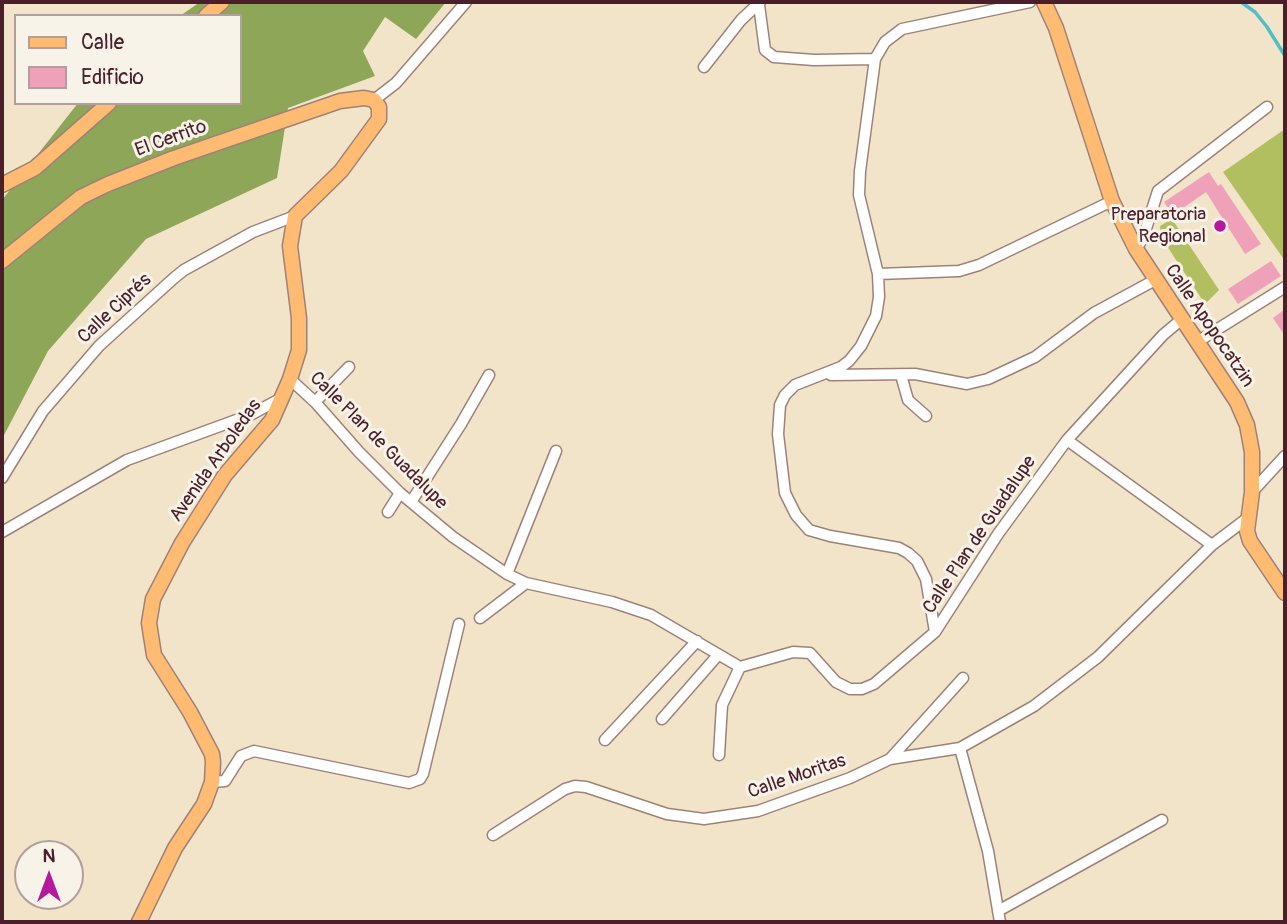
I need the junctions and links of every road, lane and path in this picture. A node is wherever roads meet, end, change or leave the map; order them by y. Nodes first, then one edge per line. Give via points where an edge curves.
1 (222, 2) edge
2 (466, 2) edge
3 (1030, 2) edge
4 (1044, 2) edge
5 (760, 3) edge
6 (208, 14) edge
7 (875, 59) junction
8 (704, 67) dead end
9 (374, 100) junction
10 (107, 105) edge
11 (1267, 107) dead end
12 (2, 185) edge
13 (1112, 201) junction
14 (295, 216) junction
15 (1136, 248) junction
16 (2, 261) edge
17 (878, 274) junction
18 (1155, 280) junction
19 (1285, 287) edge
20 (1182, 319) junction
21 (1197, 342) junction
22 (349, 367) dead end
23 (489, 375) dead end
24 (822, 375) junction
25 (901, 375) junction
26 (290, 379) junction
27 (282, 398) junction
28 (315, 402) junction
29 (926, 416) dead end
30 (1067, 440) junction
31 (556, 451) dead end
32 (1285, 456) edge
33 (2, 478) edge
34 (1252, 492) junction
35 (400, 493) junction
36 (411, 502) junction
37 (388, 512) dead end
38 (1249, 517) junction
39 (2, 532) edge
40 (1212, 545) junction
41 (507, 574) junction
42 (526, 583) junction
43 (1285, 593) edge
44 (480, 618) dead end
45 (459, 624) dead end
46 (935, 632) junction
47 (697, 641) junction
48 (718, 655) junction
49 (740, 667) junction
50 (962, 678) dead end
51 (662, 719) dead end
52 (605, 740) dead end
53 (960, 748) junction
54 (719, 755) dead end
55 (890, 759) junction
56 (212, 782) junction
57 (1162, 820) dead end
58 (493, 835) dead end
59 (999, 917) edge
60 (139, 922) edge

1 - 6 main road
2 - 9 street via 396,83
3 - 7 street via 902,29 885,42
4 - 13 main road, Calle Apopocatzin
5 - 7 street via 765,51 774,57
5 - 8 street
7 - 17 street via 859,195
9 - 14 main road via 379,120 341,171
9 - 16 main road, El Cerrito via 340,102 108,184 81,197
10 - 12 main road via 35,168
11 - 15 street via 1158,191
13 - 15 main road, Calle Apopocatzin
13 - 17 street via 979,265 959,271
14 - 26 main road, Avenida Arboledas via 290,246 299,337
14 - 33 street, Calle Ciprés via 253,232 184,270 156,295 99,346 43,411
15 - 18 main road, Calle Apopocatzin
17 - 24 street via 876,316 861,346 841,367
18 - 20 main road, Calle Apopocatzin
18 - 25 street via 1094,313 1035,358 988,379 967,384 923,374
19 - 21 street
20 - 21 main road, Calle Apopocatzin
20 - 30 street, Calle Plan de Guadalupe
21 - 34 main road, Calle Apopocatzin via 1247,425
22 - 28 street
23 - 36 street
24 - 25 street
24 - 46 street via 795,385 779,405 785,493 809,530 900,548 917,561 929,589
25 - 29 street via 908,400
26 - 27 main road, Avenida Arboledas
26 - 28 street, Calle Plan de Guadalupe
27 - 39 street via 250,415 127,460
27 - 56 main road, Avenida Arboledas via 272,420 209,499 153,599 149,623 154,655 212,754
28 - 35 street, Calle Plan de Guadalupe
30 - 40 street
30 - 46 street, Calle Plan de Guadalupe
31 - 41 street
32 - 34 street
34 - 38 main road, Calle Apopocatzin
35 - 36 street, Calle Plan de Guadalupe
35 - 37 street
36 - 41 street, Calle Plan de Guadalupe
38 - 40 street
38 - 43 main road, Calle Apopocatzin via 1250,541
40 - 53 street via 1098,657 1034,706
41 - 42 street, Calle Plan de Guadalupe
42 - 44 street
42 - 47 street, Calle Plan de Guadalupe via 651,615
45 - 56 street via 420,779 409,783 254,751 242,757 225,781
46 - 49 street, Calle Plan de Guadalupe via 862,689 843,686 810,653 802,651
47 - 48 street, Calle Plan de Guadalupe
47 - 52 street
48 - 49 street, Calle Plan de Guadalupe
48 - 51 street
49 - 54 street via 722,705
50 - 55 street
53 - 55 street, Calle Moritas
53 - 59 street via 988,851
55 - 58 street, Calle Moritas via 758,811 704,819 667,814 575,786
56 - 60 main road, Avenida Arboledas
57 - 59 street

